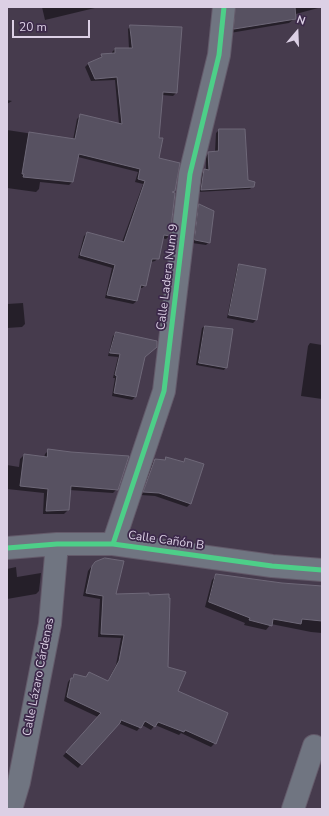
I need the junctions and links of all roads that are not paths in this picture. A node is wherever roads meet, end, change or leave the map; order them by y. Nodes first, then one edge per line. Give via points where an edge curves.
1 (224, 7) edge
2 (57, 544) junction
3 (113, 544) junction
4 (7, 548) edge
5 (322, 570) edge
6 (314, 746) dead end
7 (11, 809) edge
8 (293, 809) edge

1 - 3 street, Calle Ladera Num 9 via 220,55 190,174 164,391
2 - 3 street, Calle Cañón B
2 - 4 street, Calle Cañón B
2 - 7 street, Calle Lázaro Cárdenas via 50,624
3 - 5 street, Calle Cañón B via 272,566
6 - 8 street

